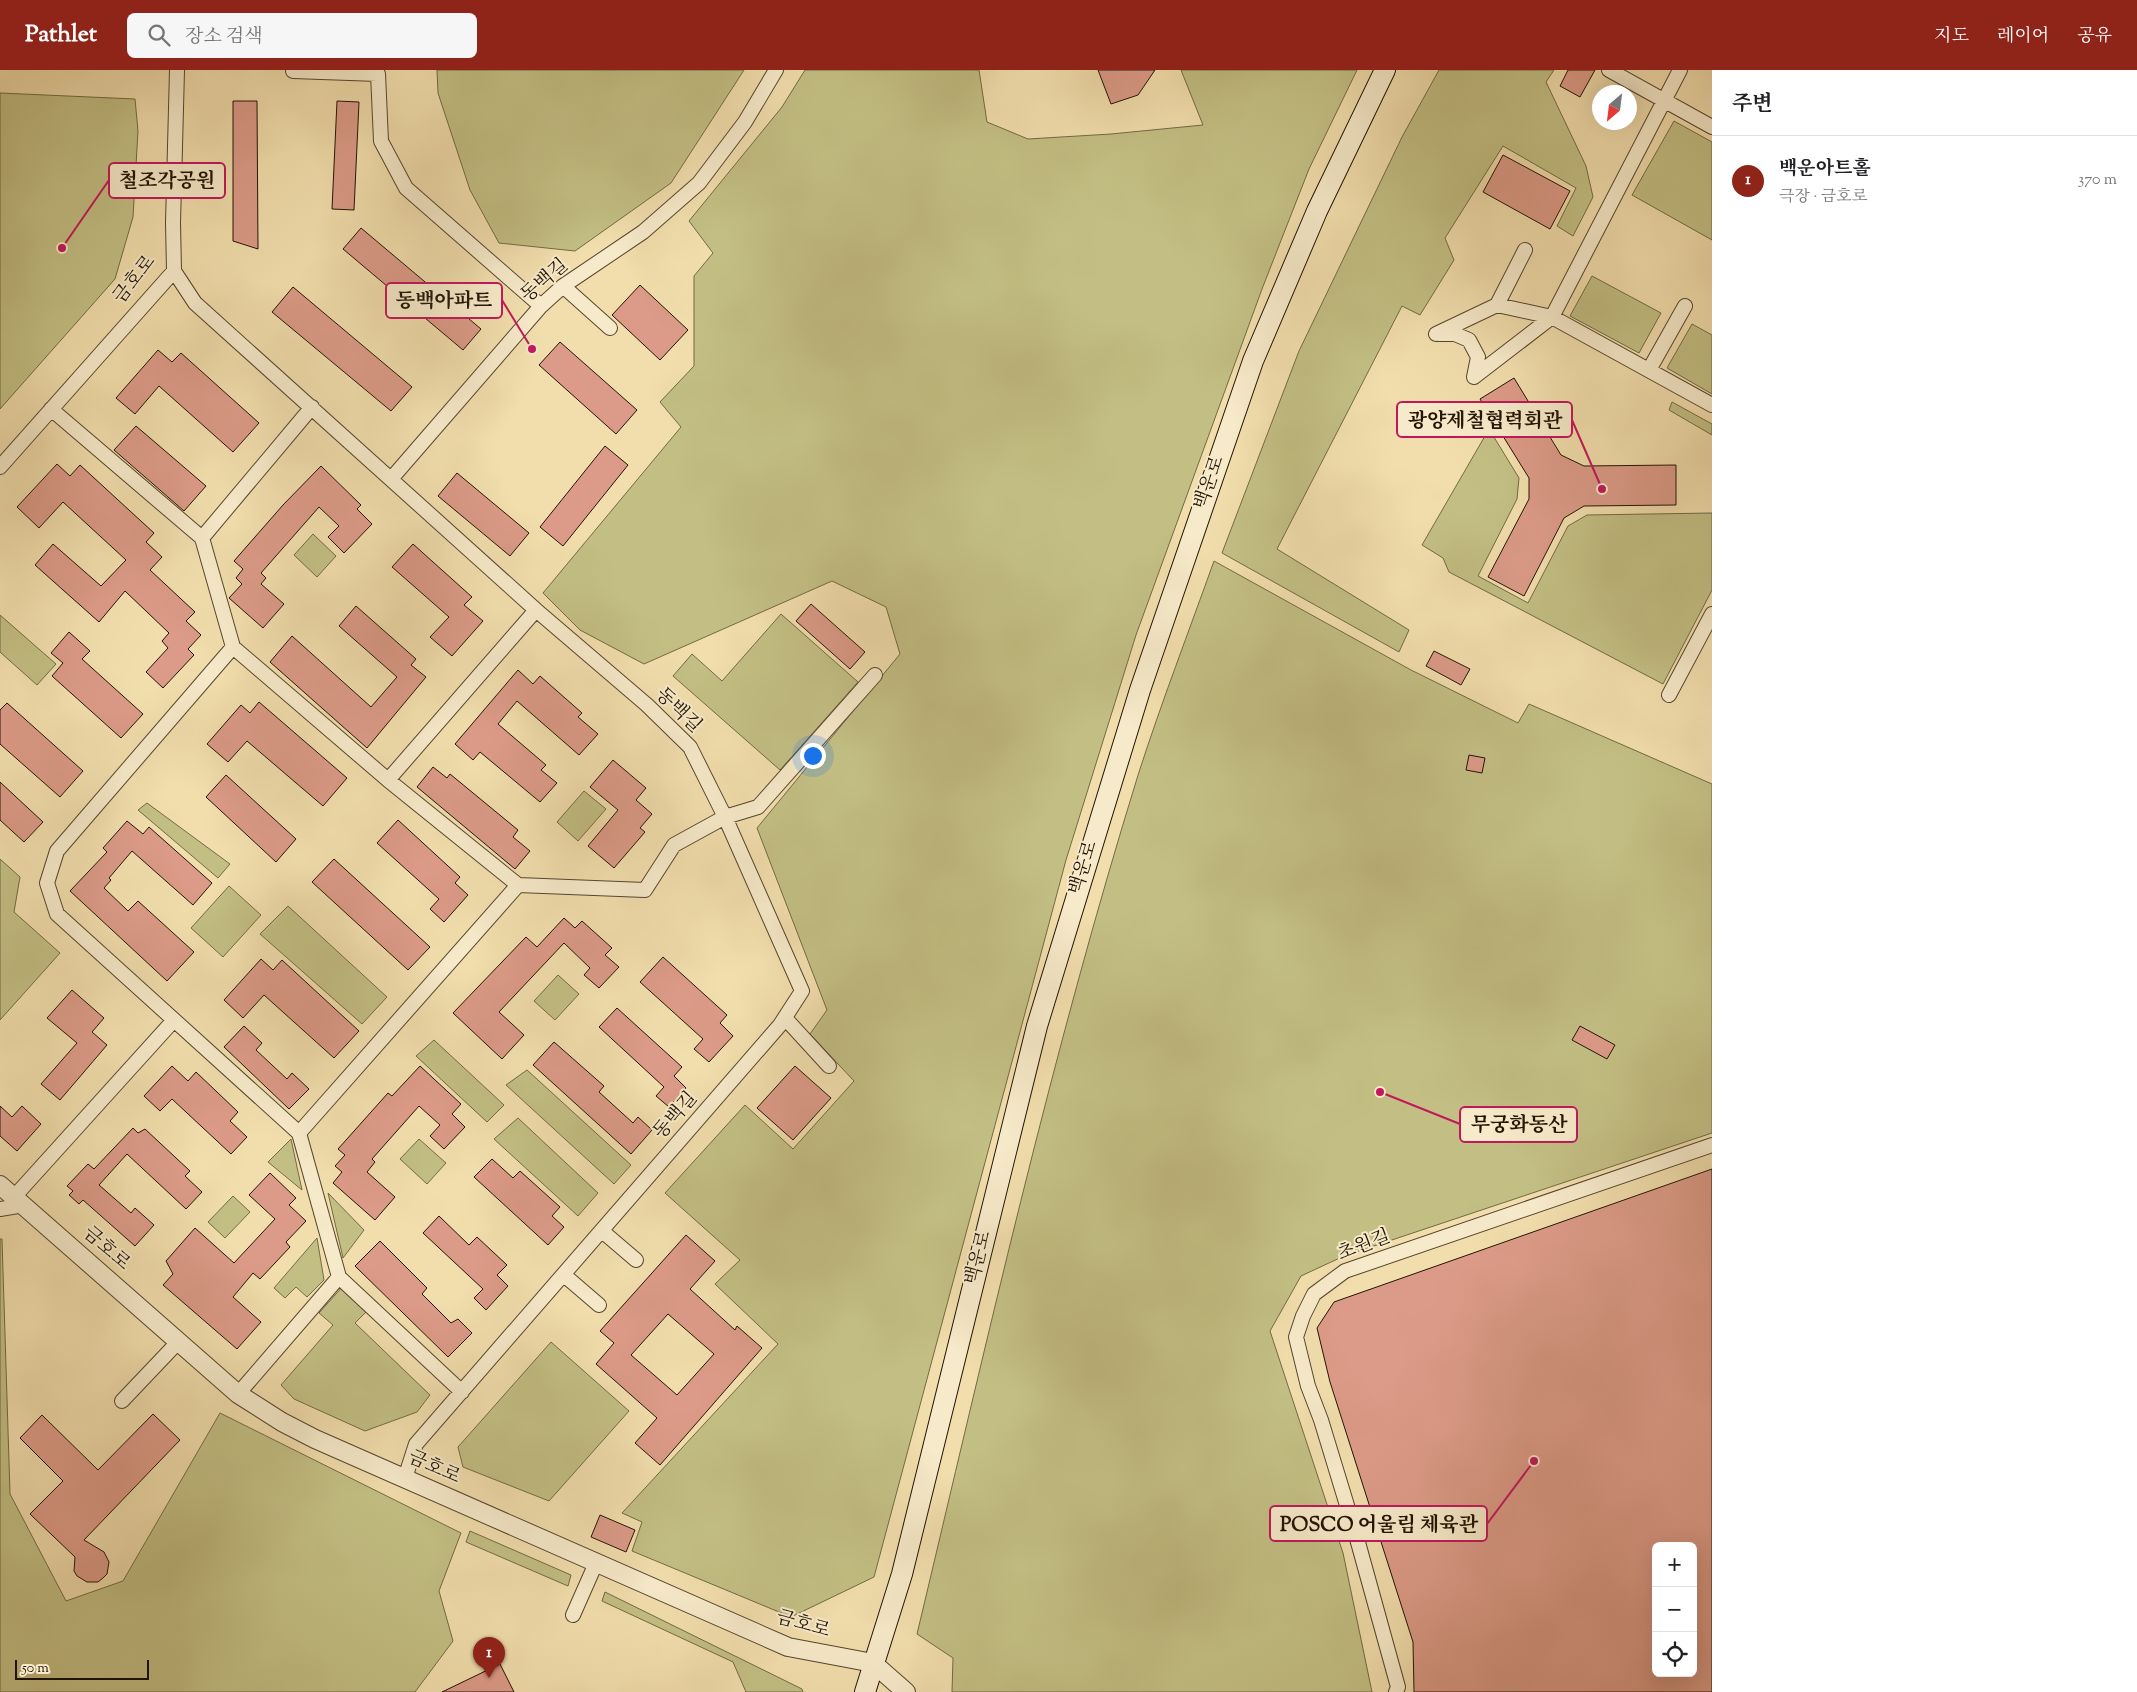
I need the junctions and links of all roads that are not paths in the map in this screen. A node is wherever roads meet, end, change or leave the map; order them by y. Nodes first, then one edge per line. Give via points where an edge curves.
1 (177, 70) edge
2 (776, 70) edge
3 (1385, 70) edge
4 (1609, 70) edge
5 (1680, 70) edge
6 (293, 71) edge
7 (378, 72) edge
8 (1664, 101) junction
9 (1712, 127) edge
10 (1526, 250) dead end
11 (174, 271) junction
12 (563, 286) junction
13 (1497, 305) junction
14 (541, 306) junction
15 (1685, 306) dead end
16 (1552, 317) junction
17 (610, 328) dead end
18 (1649, 370) junction
19 (1712, 405) edge
20 (312, 407) junction
21 (51, 409) junction
22 (0, 467) edge
23 (391, 479) junction
24 (202, 538) junction
25 (536, 610) junction
26 (1712, 614) edge
27 (233, 647) junction
28 (875, 674) dead end
29 (1669, 695) dead end
30 (388, 780) junction
31 (725, 817) junction
32 (518, 885) junction
33 (784, 1018) junction
34 (174, 1020) junction
35 (829, 1066) dead end
36 (299, 1133) junction
37 (1712, 1145) edge
38 (0, 1185) edge
39 (19, 1201) junction
40 (0, 1209) edge
41 (602, 1230) junction
42 (636, 1260) dead end
43 (564, 1275) junction
44 (340, 1276) junction
45 (600, 1305) dead end
46 (179, 1341) junction
47 (462, 1392) junction
48 (238, 1394) junction
49 (122, 1401) dead end
50 (405, 1478) junction
51 (596, 1562) junction
52 (573, 1615) dead end
53 (873, 1663) junction
54 (865, 1692) edge
55 (906, 1692) edge
56 (1396, 1692) edge

1 - 11 street, 금호로
2 - 12 street, 동백길 via 745,122 698,183 642,232
3 - 53 main road, 백운로 via 1317,211 1253,361 1140,690 1037,1026 904,1565
4 - 8 street
5 - 8 street
6 - 7 street
7 - 14 street via 381,142 406,188
8 - 9 street
8 - 16 street
10 - 13 street
11 - 20 street via 195,303
11 - 21 street, 금호로
12 - 14 street, 동백길
12 - 17 street
13 - 16 street
13 - 16 street via 1436,334 1455,334 1469,340 1478,357 1474,378
14 - 23 street, 동백길
15 - 18 street
16 - 18 street
18 - 19 street
20 - 23 street
20 - 24 street
21 - 22 street, 금호로
21 - 24 street
23 - 25 street, 동백길
24 - 27 street
25 - 30 street
25 - 31 street, 동백길 via 647,705 690,747
26 - 29 street
27 - 30 street
27 - 34 street via 57,851 47,883 57,914
28 - 31 street via 758,807
30 - 32 street
31 - 32 street via 674,845 645,890
31 - 33 street, 동백길 via 802,991
32 - 36 street
33 - 35 street
33 - 41 street, 동백길
34 - 36 street
34 - 39 street
36 - 44 street
37 - 56 street, 초원길 via 1345,1270 1314,1294 1296,1337 1308,1386 1356,1535 1398,1686
38 - 39 street, 금호로
39 - 40 street
39 - 46 street, 금호로
41 - 42 street
41 - 43 street, 동백길
43 - 45 street
43 - 47 street, 동백길
44 - 47 street
44 - 48 street
46 - 48 street, 금호로
46 - 49 street
47 - 50 street, 동백길 via 416,1444
48 - 50 street, 금호로 via 315,1439
50 - 51 street, 금호로
51 - 52 street
51 - 53 street, 금호로 via 788,1647
53 - 54 main road, 백운로
53 - 55 street

